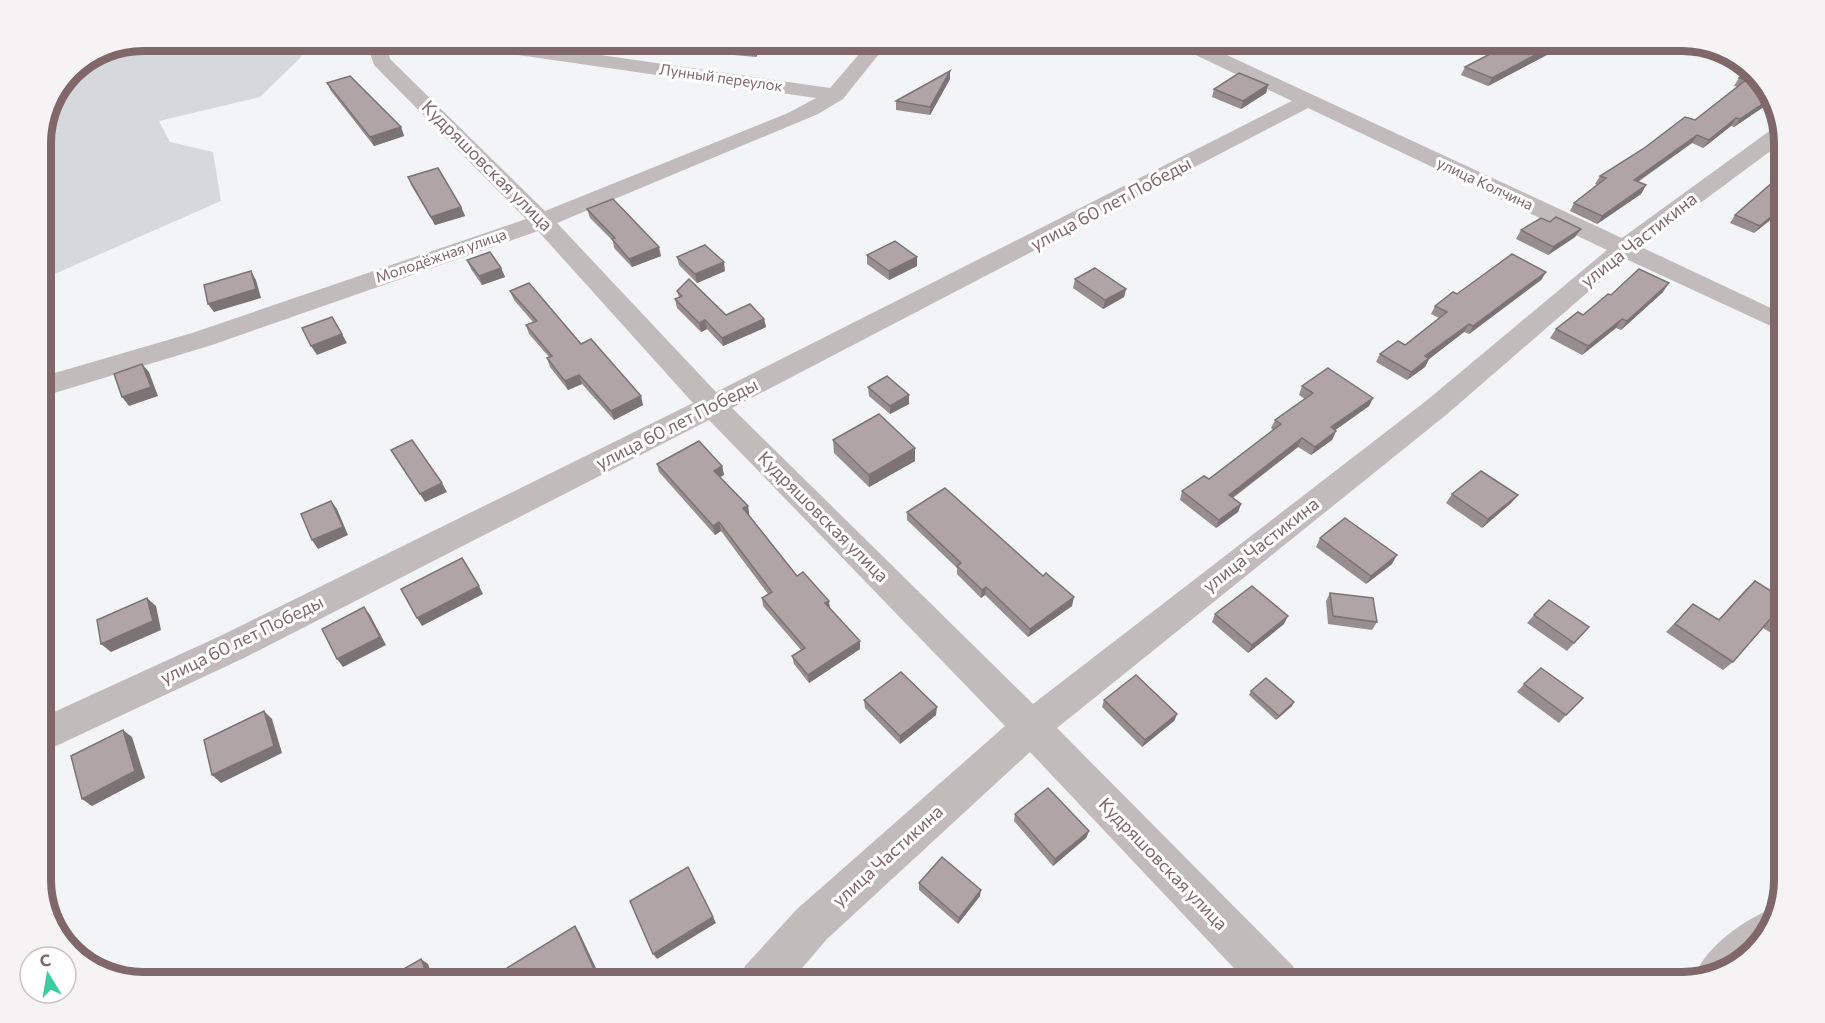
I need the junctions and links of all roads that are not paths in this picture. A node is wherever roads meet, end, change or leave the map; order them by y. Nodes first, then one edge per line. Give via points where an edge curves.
1 (377, 51) edge
2 (532, 51) edge
3 (873, 51) edge
4 (1203, 51) edge
5 (836, 95) junction
6 (1309, 100) junction
7 (1774, 139) edge
8 (542, 221) junction
9 (1623, 250) junction
10 (1774, 319) edge
11 (51, 384) edge
12 (712, 406) junction
13 (1031, 727) junction
14 (51, 731) edge
15 (770, 972) edge
16 (1266, 972) edge

1 - 8 street, Кудряшовская улица via 381,60
2 - 5 street, Лунный переулок
3 - 5 street, Молодёжная улица
4 - 6 street, улица Колчина
5 - 8 street, Молодёжная улица via 795,117
6 - 9 street, улица Колчина
6 - 12 street, улица 60 лет Победы via 1062,230
7 - 9 street, улица Частикина
8 - 11 street, Молодёжная улица via 202,339
8 - 12 street, Кудряшовская улица
9 - 10 street, улица Колчина
9 - 13 street, улица Частикина via 1436,408
12 - 13 street, Кудряшовская улица
12 - 14 street, улица 60 лет Победы via 315,605
13 - 15 street, улица Частикина via 812,924
13 - 16 street, Кудряшовская улица

